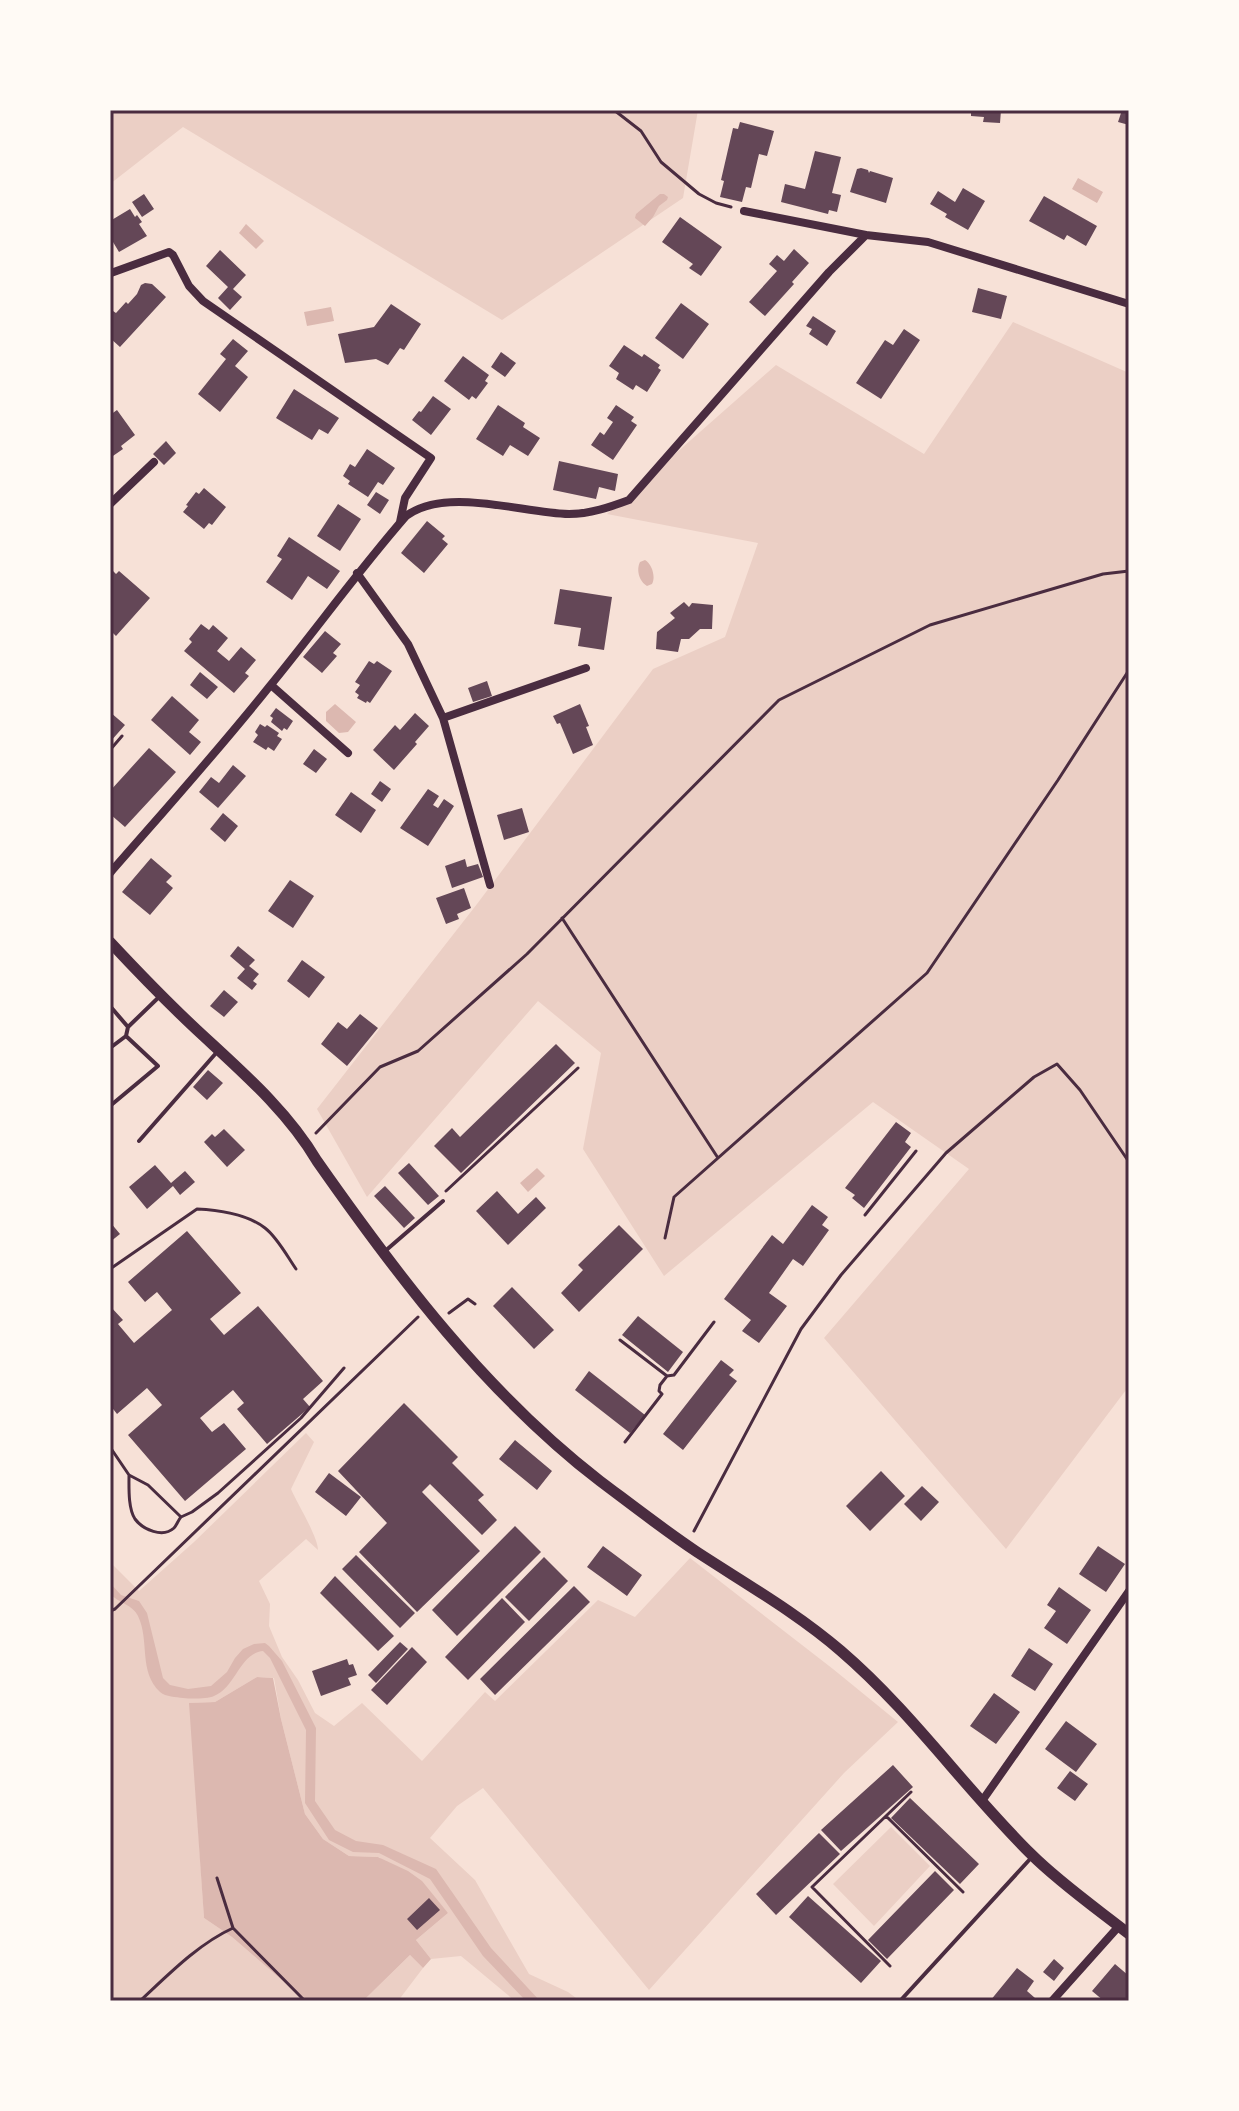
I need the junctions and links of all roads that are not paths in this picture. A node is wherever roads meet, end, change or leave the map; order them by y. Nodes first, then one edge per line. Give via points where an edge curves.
1 (744, 211) road end
2 (866, 235) junction
3 (111, 273) edge
4 (1129, 304) edge
5 (154, 462) dead end
6 (110, 504) edge
7 (400, 523) junction
8 (357, 573) junction
9 (586, 668) dead end
10 (271, 685) junction
11 (443, 718) junction
12 (348, 753) dead end
13 (110, 873) edge
14 (490, 885) dead end
15 (110, 942) edge
16 (161, 995) junction
17 (110, 1006) edge
18 (128, 1027) junction
19 (126, 1036) junction
20 (110, 1048) edge
21 (219, 1050) junction
22 (110, 1106) edge
23 (139, 1141) dead end
24 (443, 1201) road end
25 (382, 1254) junction
26 (1129, 1591) edge
27 (982, 1801) junction
28 (1033, 1856) junction
29 (1119, 1926) junction
30 (1129, 1934) edge
31 (900, 2001) edge
32 (1052, 2001) edge

1 - 2 street
2 - 4 street via 928,242
2 - 7 street via 629,500 569,514 442,501 413,511
3 - 7 street via 169,252 203,301 431,458 405,498
5 - 6 street
7 - 8 street
8 - 10 street
8 - 11 street via 408,644
9 - 11 street
10 - 12 street
10 - 13 street
11 - 14 street
15 - 16 main road
16 - 18 lane
16 - 21 main road
17 - 18 lane
18 - 19 lane
19 - 20 lane
19 - 22 lane via 158,1066
21 - 23 lane
21 - 25 main road via 306,1143
24 - 25 lane
25 - 27 main road via 528,1419 597,1479 688,1546 822,1635 889,1697
26 - 27 street
27 - 28 main road
28 - 29 main road
28 - 31 lane
29 - 30 main road
29 - 32 street

